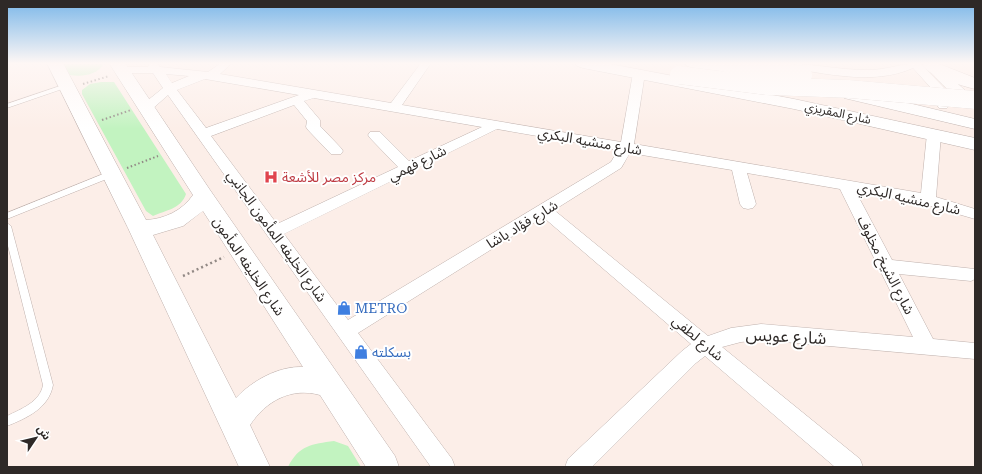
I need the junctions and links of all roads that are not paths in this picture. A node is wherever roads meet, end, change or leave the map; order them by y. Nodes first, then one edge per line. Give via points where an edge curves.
1 (66, 85) edge
2 (132, 85) edge
3 (168, 85) edge
4 (179, 85) edge
5 (261, 85) edge
6 (410, 85) edge
7 (637, 85) edge
8 (698, 85) edge
9 (760, 85) edge
10 (805, 85) edge
11 (877, 85) edge
12 (938, 85) edge
13 (953, 85) edge
14 (67, 88) junction
15 (170, 88) junction
16 (313, 94) junction
17 (871, 98) junction
18 (296, 100) junction
19 (974, 100) edge
20 (946, 102) junction
21 (7, 106) edge
22 (145, 107) junction
23 (394, 108) junction
24 (877, 122) junction
25 (975, 124) edge
26 (496, 125) junction
27 (203, 134) junction
28 (375, 134) dead end
29 (934, 134) junction
30 (975, 144) edge
31 (627, 147) junction
32 (336, 151) dead end
33 (738, 166) junction
34 (407, 168) junction
35 (111, 174) junction
36 (845, 184) junction
37 (203, 195) junction
38 (928, 200) junction
39 (748, 204) dead end
40 (544, 210) junction
41 (975, 214) edge
42 (7, 216) edge
43 (7, 226) edge
44 (139, 228) junction
45 (274, 232) junction
46 (886, 266) junction
47 (971, 274) dead end
48 (346, 331) junction
49 (706, 345) junction
50 (927, 347) junction
51 (975, 351) edge
52 (328, 384) junction
53 (7, 421) edge
54 (234, 424) junction
55 (255, 467) edge
56 (384, 467) edge
57 (444, 467) edge
58 (576, 467) edge
59 (852, 467) edge

1 - 14 main road
2 - 22 main road, شارع الخليفه المأمون
3 - 15 street, شارع الخليفه المأمون الجانبي
4 - 15 street
5 - 16 street, شارع منشيه البكري
6 - 23 street
7 - 31 street, شارع فؤاد باشا
8 - 24 main road, شارع المقريزي
9 - 19 main road, bridge via 864,90
10 - 17 main road, شارع المقريزي
11 - 19 main road, bridge
12 - 20 street via 946,97
13 - 19 street
14 - 21 lane
14 - 35 main road
15 - 22 street
15 - 27 street, شارع الخليفه المأمون الجانبي
16 - 18 street
16 - 23 street, شارع منشيه البكري
17 - 20 street via 936,105
17 - 24 main road
17 - 25 main road, شارع المقريزي
18 - 27 street
18 - 32 street via 314,120 313,127
19 - 20 street via 962,105
22 - 37 main road, شارع الخليفه المأمون
23 - 26 street, شارع منشيه البكري
24 - 29 main road, شارع المقريزي
26 - 31 street, شارع منشيه البكري
26 - 34 street, شارع فهمي
27 - 45 street, شارع الخليفه المأمون الجانبي
28 - 34 street
29 - 30 main road, شارع المقريزي
29 - 38 street
31 - 33 street, شارع منشيه البكري
31 - 40 street, شارع فؤاد باشا via 621,159 610,170
33 - 36 street, شارع منشيه البكري
33 - 39 street
34 - 45 street, شارع فهمي
35 - 42 lane
35 - 44 main road
36 - 38 street, شارع منشيه البكري
36 - 46 street, شارع الشيخ مخلوف
37 - 44 main road via 195,208 179,220 158,227
37 - 52 main road, شارع الخليفه المأمون
38 - 41 street, شارع منشيه البكري
40 - 48 street, شارع فؤاد باشا
40 - 49 street, شارع لطفي
43 - 53 lane via 48,385 48,392 43,399
44 - 54 main road
45 - 48 street, شارع الخليفه المأمون الجانبي
46 - 47 street
46 - 50 street, شارع الشيخ مخلوف
48 - 57 street, شارع الخليفه المأمون الجانبي
49 - 50 street, شارع عويس via 737,334 760,332
49 - 58 street, شارع عويس via 689,357
49 - 59 street, شارع لطفي
50 - 51 street, شارع عويس
52 - 54 main road via 304,379 278,384 252,400
52 - 56 main road, شارع الخليفه المأمون
54 - 55 main road

